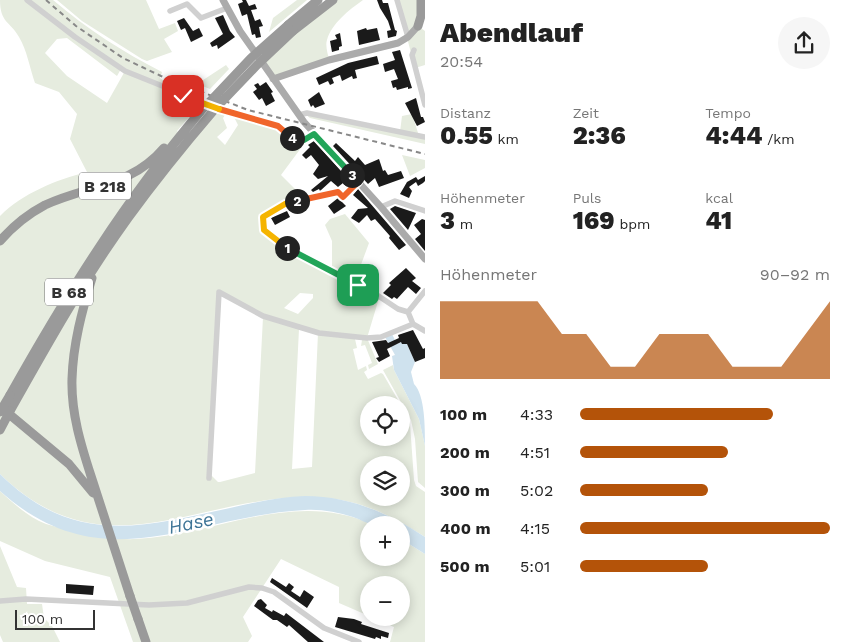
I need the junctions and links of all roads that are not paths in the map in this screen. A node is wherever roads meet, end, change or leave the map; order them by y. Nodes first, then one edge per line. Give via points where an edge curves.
1 (27, 0) edge
2 (223, 0) edge
3 (318, 0) edge
4 (333, 0) edge
5 (397, 0) edge
6 (420, 1) edge
7 (227, 8) junction
8 (170, 12) dead end
9 (290, 28) junction
10 (421, 28) edge
11 (408, 37) junction
12 (414, 50) dead end
13 (274, 79) junction
14 (423, 91) edge
15 (425, 105) edge
16 (212, 106) junction
17 (198, 111) junction
18 (299, 115) junction
19 (314, 134) junction
20 (425, 137) edge
21 (358, 182) junction
22 (382, 207) junction
23 (425, 211) edge
24 (0, 240) edge
25 (409, 240) junction
26 (425, 259) edge
27 (425, 264) edge
28 (96, 266) junction
29 (425, 291) edge
30 (408, 312) junction
31 (413, 324) junction
32 (425, 331) edge
33 (13, 398) junction
34 (0, 405) edge
35 (0, 412) edge
36 (0, 430) edge
37 (209, 478) dead end
38 (96, 498) junction
39 (0, 601) edge
40 (146, 642) edge
41 (359, 642) edge

1 - 19 street via 125,72 232,114 278,126 292,138 304,140
2 - 7 main road
3 - 9 highway, B 68
4 - 9 highway, B 68
5 - 11 street
6 - 10 highway
7 - 8 street via 201,18 187,4
7 - 13 main road
9 - 16 highway, B 68, bridge via 251,58
10 - 11 main road
11 - 13 main road via 391,45 329,60
12 - 14 street via 412,55
13 - 18 main road
14 - 15 street
16 - 17 highway, B 218, bridge
16 - 28 highway, B 68
17 - 24 highway, B 218 via 160,152 135,173 45,206 21,220
17 - 33 highway, B 68 via 110,228 61,305
18 - 19 main road
18 - 20 street via 307,113
19 - 21 main road
21 - 22 main road
21 - 30 street via 343,197 338,192 285,204 263,217 264,230 290,250
22 - 23 street via 394,201
22 - 25 main road
25 - 26 main road
25 - 27 main road
28 - 33 highway, B 68
28 - 38 highway via 77,332 72,400
29 - 30 street
30 - 31 street
31 - 32 street
31 - 37 street via 381,337 318,333 263,316 219,292
33 - 35 highway, B 68, bridge
33 - 36 highway, B 68, bridge
34 - 38 highway via 69,464
38 - 40 highway, bridge
39 - 41 street via 170,604 250,587 274,592 324,628

